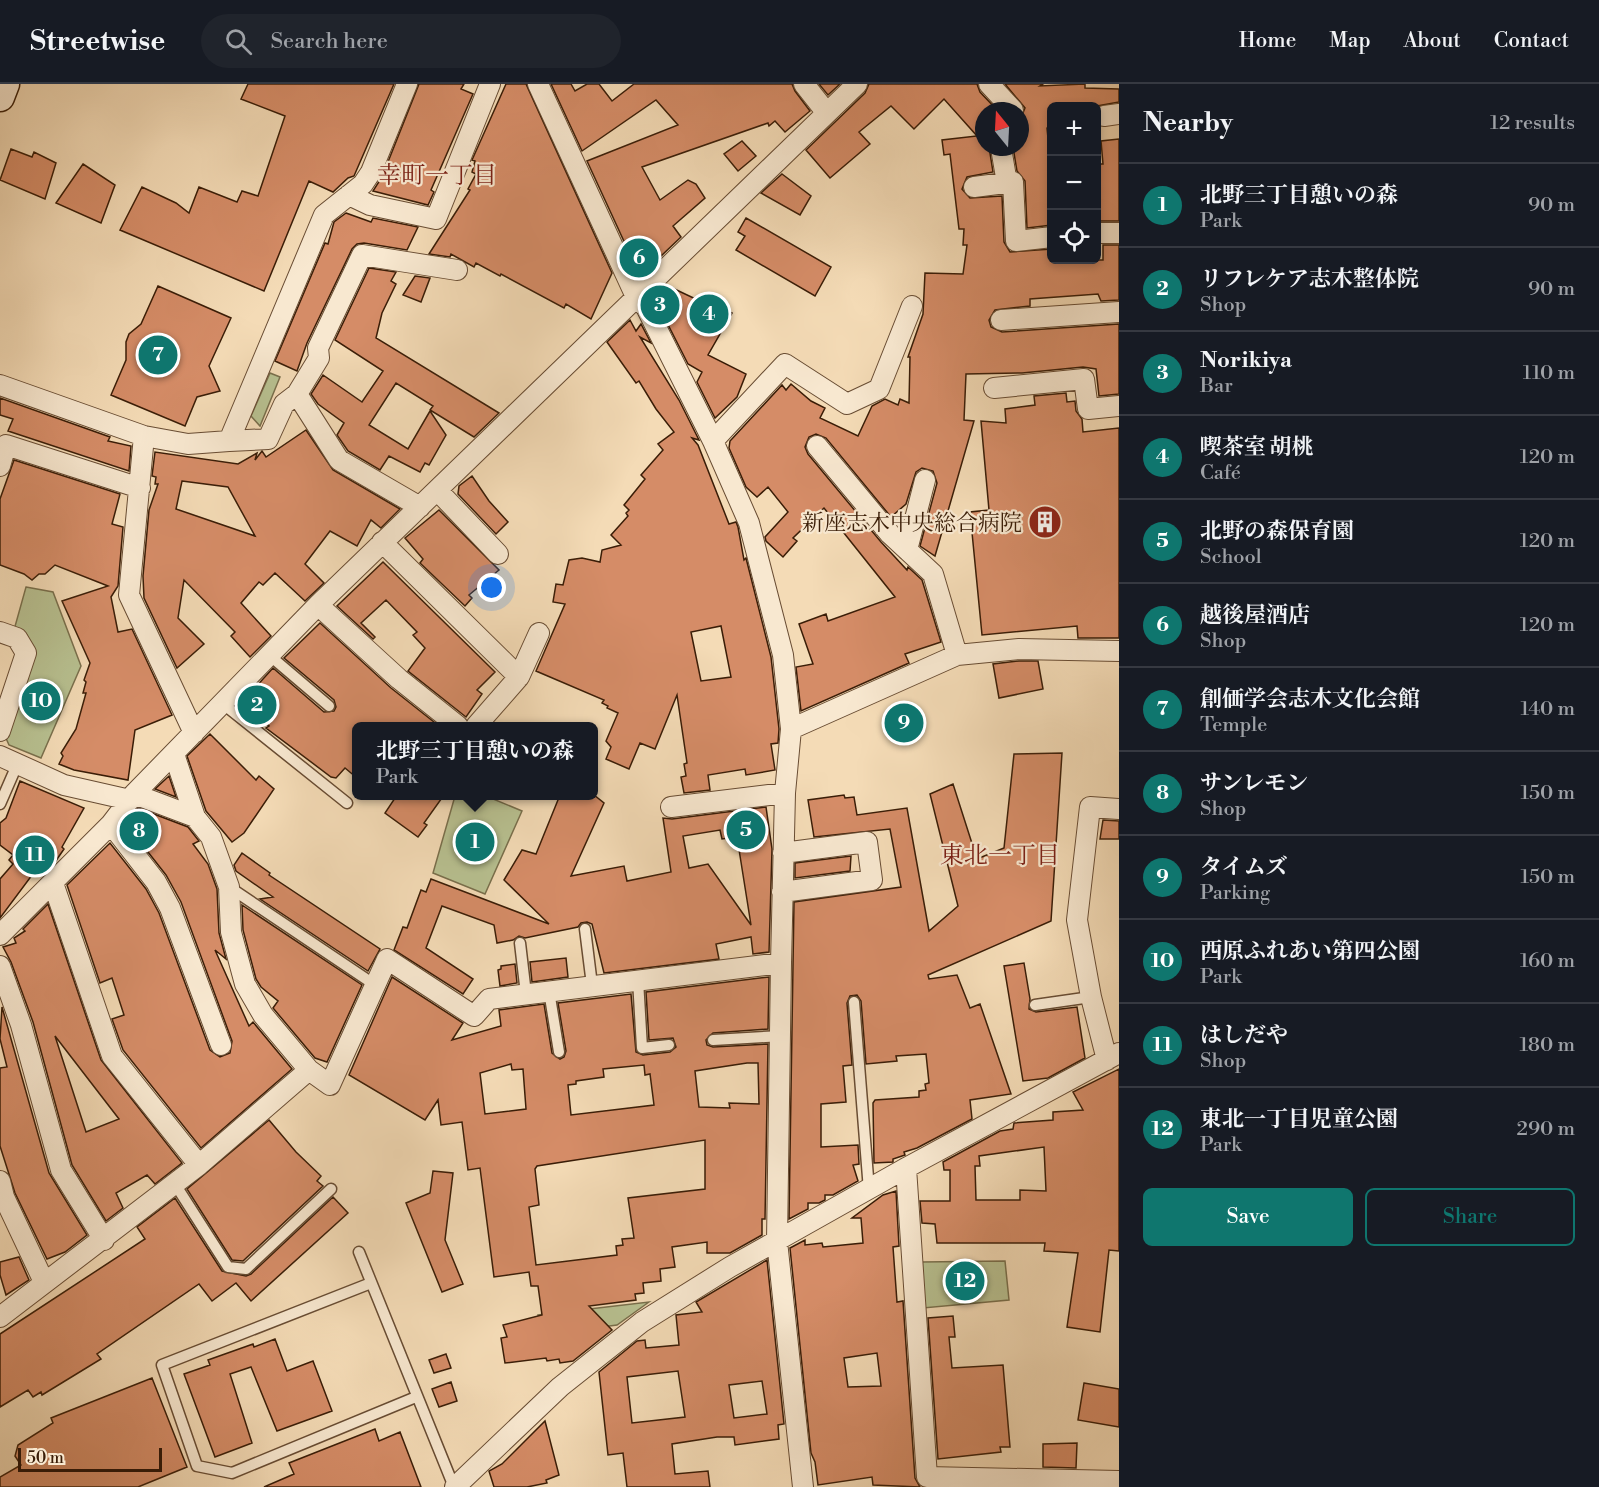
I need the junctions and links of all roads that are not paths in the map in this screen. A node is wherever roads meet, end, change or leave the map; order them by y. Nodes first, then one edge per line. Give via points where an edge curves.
1 (5, 84) edge
2 (407, 84) edge
3 (490, 84) edge
4 (538, 84) edge
5 (804, 84) edge
6 (857, 84) edge
7 (989, 84) edge
8 (0, 97) edge
9 (1006, 102) edge
10 (826, 112) junction
11 (1002, 156) edge
12 (1007, 183) junction
13 (974, 187) dead end
14 (349, 195) junction
15 (1101, 233) edge
16 (1119, 233) edge
17 (1047, 238) edge
18 (456, 270) dead end
19 (637, 298) junction
20 (912, 306) dead end
21 (1119, 312) edge
22 (1001, 320) dead end
23 (0, 385) edge
24 (994, 388) dead end
25 (297, 394) junction
26 (1119, 406) edge
27 (144, 436) junction
28 (229, 441) junction
29 (713, 441) junction
30 (818, 446) dead end
31 (0, 466) edge
32 (925, 480) dead end
33 (140, 488) junction
34 (437, 490) junction
35 (420, 507) junction
36 (382, 542) junction
37 (908, 550) junction
38 (498, 554) dead end
39 (318, 605) junction
40 (0, 632) edge
41 (539, 633) dead end
42 (1119, 651) edge
43 (269, 655) junction
44 (957, 655) junction
45 (519, 677) junction
46 (222, 704) junction
47 (329, 706) dead end
48 (453, 722) edge
49 (480, 722) edge
50 (791, 729) junction
51 (0, 731) edge
52 (194, 733) junction
53 (174, 754) junction
54 (8, 761) edge
55 (785, 793) junction
56 (132, 797) junction
57 (347, 803) dead end
58 (0, 804) edge
59 (671, 807) dead end
60 (1119, 809) edge
61 (195, 817) junction
62 (111, 824) junction
63 (783, 853) junction
64 (53, 883) junction
65 (229, 887) junction
66 (782, 892) junction
67 (2, 928) edge
68 (585, 929) dead end
69 (520, 944) dead end
70 (781, 963) junction
71 (0, 966) edge
72 (638, 980) junction
73 (375, 985) junction
74 (592, 985) junction
75 (549, 991) junction
76 (526, 994) junction
77 (1091, 997) junction
78 (854, 1002) dead end
79 (1035, 1005) dead end
80 (782, 1036) junction
81 (713, 1041) dead end
82 (221, 1045) dead end
83 (669, 1045) dead end
84 (559, 1052) dead end
85 (1113, 1057) edge
86 (309, 1070) junction
87 (199, 1165) junction
88 (906, 1168) junction
89 (0, 1181) edge
90 (175, 1184) junction
91 (331, 1189) dead end
92 (869, 1191) junction
93 (104, 1240) junction
94 (777, 1241) junction
95 (359, 1252) dead end
96 (44, 1282) junction
97 (371, 1283) junction
98 (0, 1317) edge
99 (416, 1397) junction
100 (1119, 1481) edge
101 (455, 1487) edge
102 (803, 1487) edge

1 - 8 main road
2 - 14 street via 371,172
3 - 14 street via 436,219 370,205
4 - 19 street
5 - 10 street
6 - 10 street
7 - 9 street
10 - 19 street
11 - 12 street
12 - 13 street
12 - 17 street via 1013,182 1016,241
14 - 28 street via 324,215
15 - 16 street
18 - 25 street via 362,255 318,348 319,358
19 - 29 street via 646,307
19 - 34 street
20 - 29 street via 879,389 847,404 785,364
21 - 22 street
23 - 27 street
24 - 26 street via 1084,379 1088,409
25 - 28 street via 284,404 268,439
25 - 35 street via 339,460
27 - 28 street via 188,444
27 - 33 street
29 - 50 street via 749,523 764,576 783,655
30 - 37 street via 890,534
31 - 33 street via 6,446
32 - 37 street
33 - 52 street via 129,595
34 - 35 street
34 - 38 street
35 - 36 street
36 - 39 street
36 - 45 street
37 - 44 street via 933,574
39 - 43 street
39 - 48 street
40 - 51 street via 17,638 26,653
41 - 45 street
42 - 44 street via 1019,649
43 - 46 street
43 - 47 lane
44 - 50 street
45 - 49 street
46 - 52 street
46 - 57 lane
50 - 55 street
52 - 53 street
53 - 56 street
53 - 61 street
54 - 56 street via 64,785
54 - 58 lane
55 - 59 street
55 - 63 street
56 - 61 street
56 - 62 street
60 - 77 street via 1090,807 1077,920
61 - 65 street via 211,837
62 - 64 street
62 - 82 street via 156,882 170,908
63 - 66 street
63 - 66 street via 867,842 872,880
64 - 67 street
64 - 87 street via 112,1056
65 - 73 lane
65 - 86 street via 231,932 245,984 263,1014
66 - 70 street
68 - 74 lane
69 - 76 lane
70 - 72 street
70 - 80 street
71 - 93 street via 21,1025 61,1170
72 - 74 street
72 - 83 lane via 642,1048
73 - 76 street via 387,959 474,1016 489,999
73 - 86 street via 330,1085
74 - 75 street
75 - 76 street
75 - 84 lane
77 - 79 lane
77 - 85 street
78 - 92 lane
80 - 81 lane
80 - 94 street
85 - 88 street
86 - 87 street
87 - 90 street
88 - 92 street
88 - 100 street via 927,1477
89 - 96 street
90 - 91 lane via 228,1267 246,1269
90 - 93 street
92 - 94 street
93 - 96 street
94 - 101 street via 620,1337 560,1387
94 - 102 street
95 - 97 lane
96 - 98 street
97 - 99 lane
97 - 99 lane via 162,1365 197,1466 232,1473
99 - 101 lane

